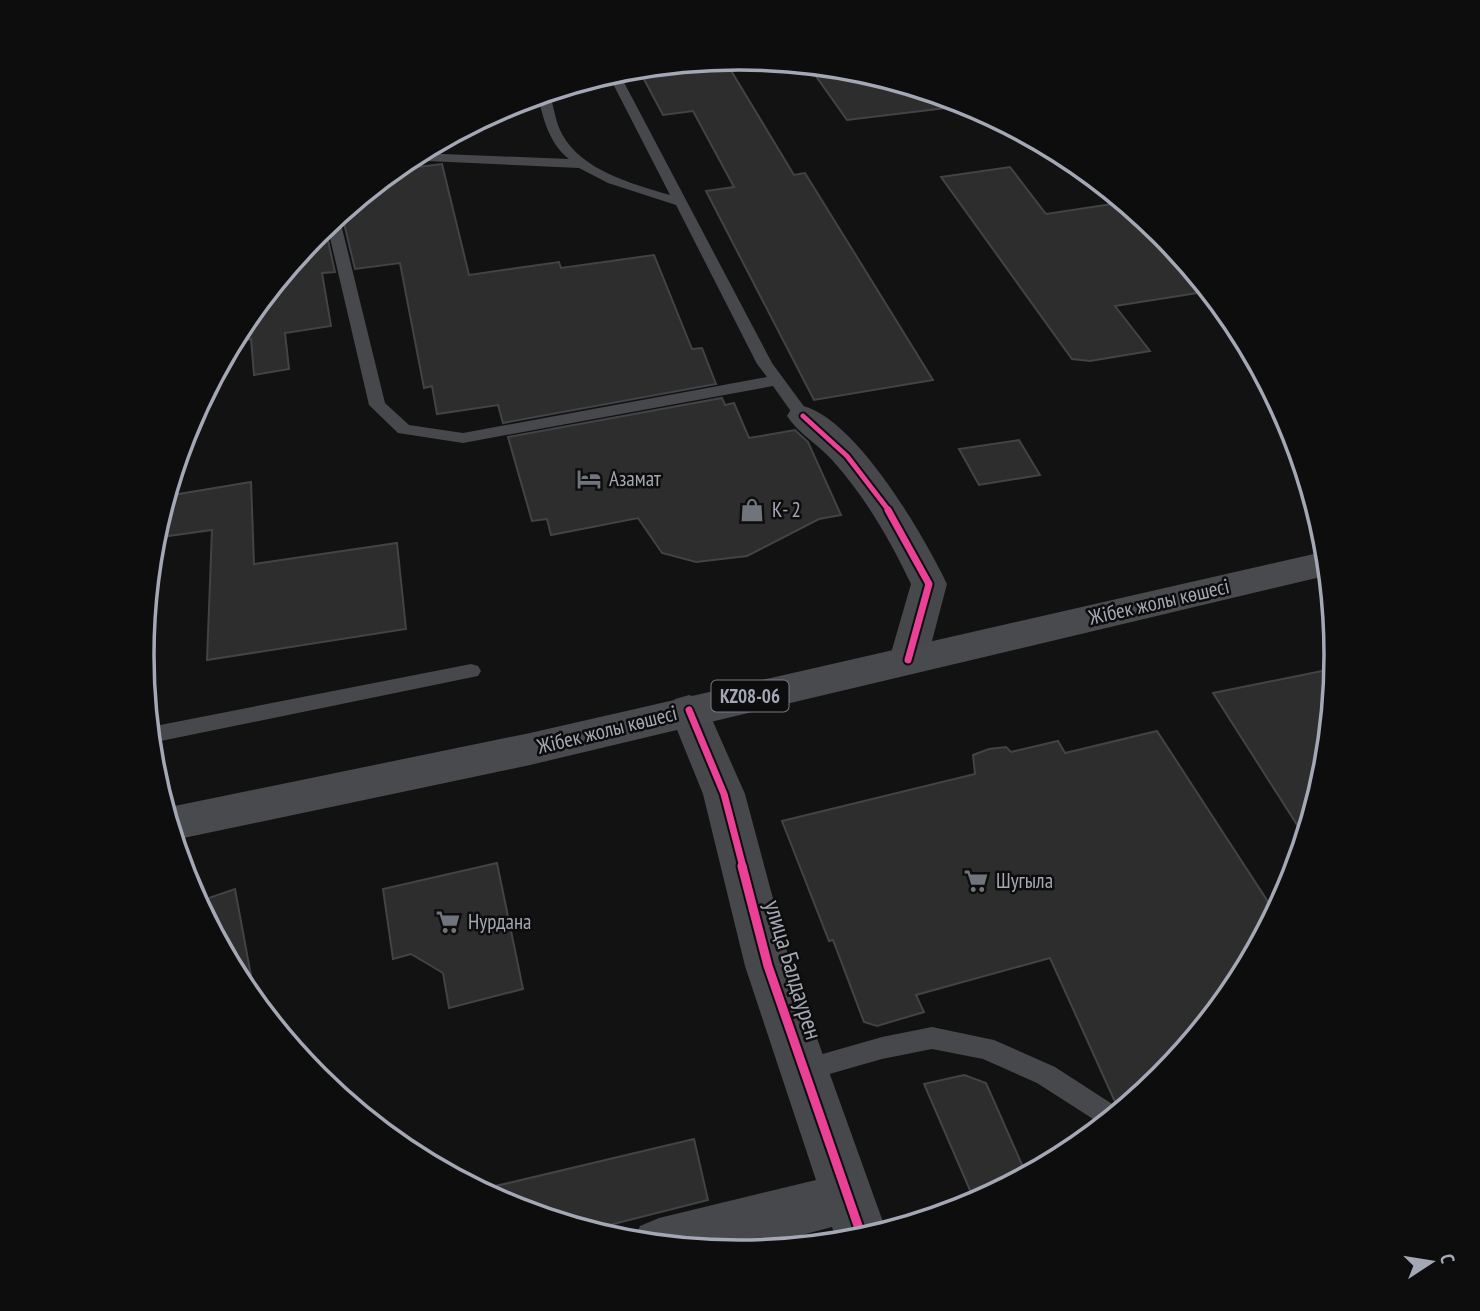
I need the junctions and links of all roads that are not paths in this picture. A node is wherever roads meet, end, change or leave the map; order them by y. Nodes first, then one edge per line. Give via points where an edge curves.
1 (618, 83) edge
2 (546, 103) edge
3 (432, 158) edge
4 (584, 164) junction
5 (679, 202) junction
6 (336, 232) edge
7 (777, 380) junction
8 (803, 416) joint
9 (1318, 566) edge
10 (908, 660) junction
11 (471, 671) dead end
12 (690, 710) junction
13 (160, 733) edge
14 (179, 822) edge
15 (805, 1070) junction
16 (1105, 1113) edge
17 (855, 1219) edge
18 (699, 1240) edge

1 - 5 lane
2 - 4 lane via 560,142
3 - 4 lane
4 - 5 lane via 615,183
5 - 7 lane
6 - 7 lane via 377,405 404,429 463,438
7 - 8 lane
8 - 10 street via 846,454 880,498 929,584
9 - 10 highway, Жібек жолы көшесі / KZ08-06
10 - 12 highway, Жібек жолы көшесі / KZ08-06
11 - 13 lane
12 - 14 highway, Жібек жолы көшесі / KZ08-06 via 530,749
12 - 15 street, улица Балдаурен via 723,794 768,966
15 - 16 lane via 932,1038 985,1048 1046,1075
15 - 17 street, улица Балдаурен
17 - 18 street

